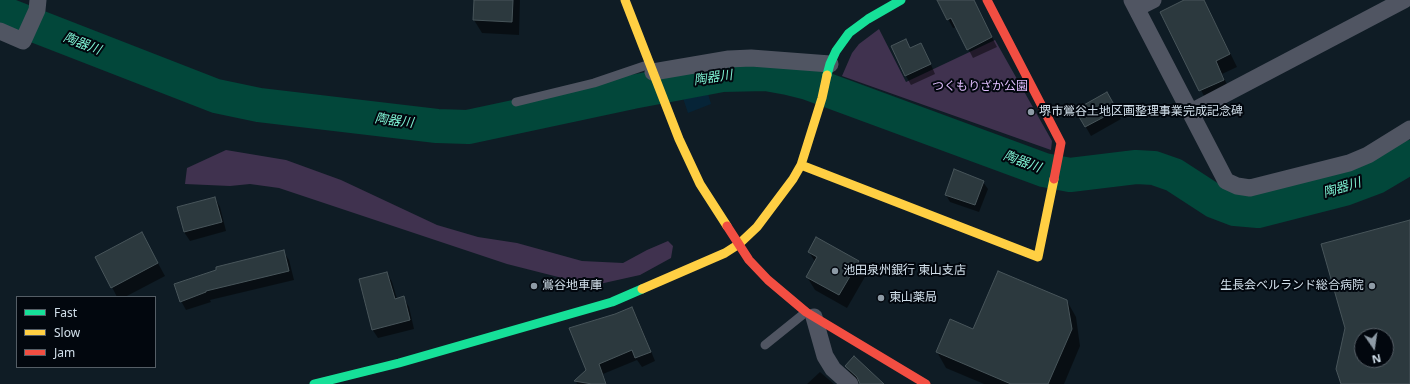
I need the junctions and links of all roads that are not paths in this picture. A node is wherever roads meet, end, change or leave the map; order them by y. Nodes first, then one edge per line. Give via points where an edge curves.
1 (38, 0) edge
2 (625, 0) edge
3 (900, 0) edge
4 (987, 0) edge
5 (1153, 0) edge
6 (1404, 0) edge
7 (1135, 4) edge
8 (0, 32) edge
9 (653, 72) junction
10 (828, 72) junction
11 (516, 102) dead end
12 (1191, 112) junction
13 (1410, 129) edge
14 (800, 165) junction
15 (739, 244) junction
16 (810, 315) junction
17 (765, 345) dead end
18 (314, 384) edge
19 (850, 384) edge
20 (926, 384) edge

1 - 8 street via 34,17 23,41
2 - 9 street
3 - 10 street via 849,33 836,51
4 - 14 street via 1061,143 1038,257
5 - 7 street
6 - 12 street
7 - 12 street
9 - 10 street via 729,59 751,58
9 - 11 lane
9 - 15 street via 700,184
10 - 14 street
12 - 13 street via 1226,181 1250,188 1349,164
14 - 15 street via 793,179 757,226
15 - 16 street via 749,260 768,280
15 - 18 street via 725,253 612,302 399,363
16 - 17 lane
16 - 19 street via 825,356 833,369
16 - 20 street

